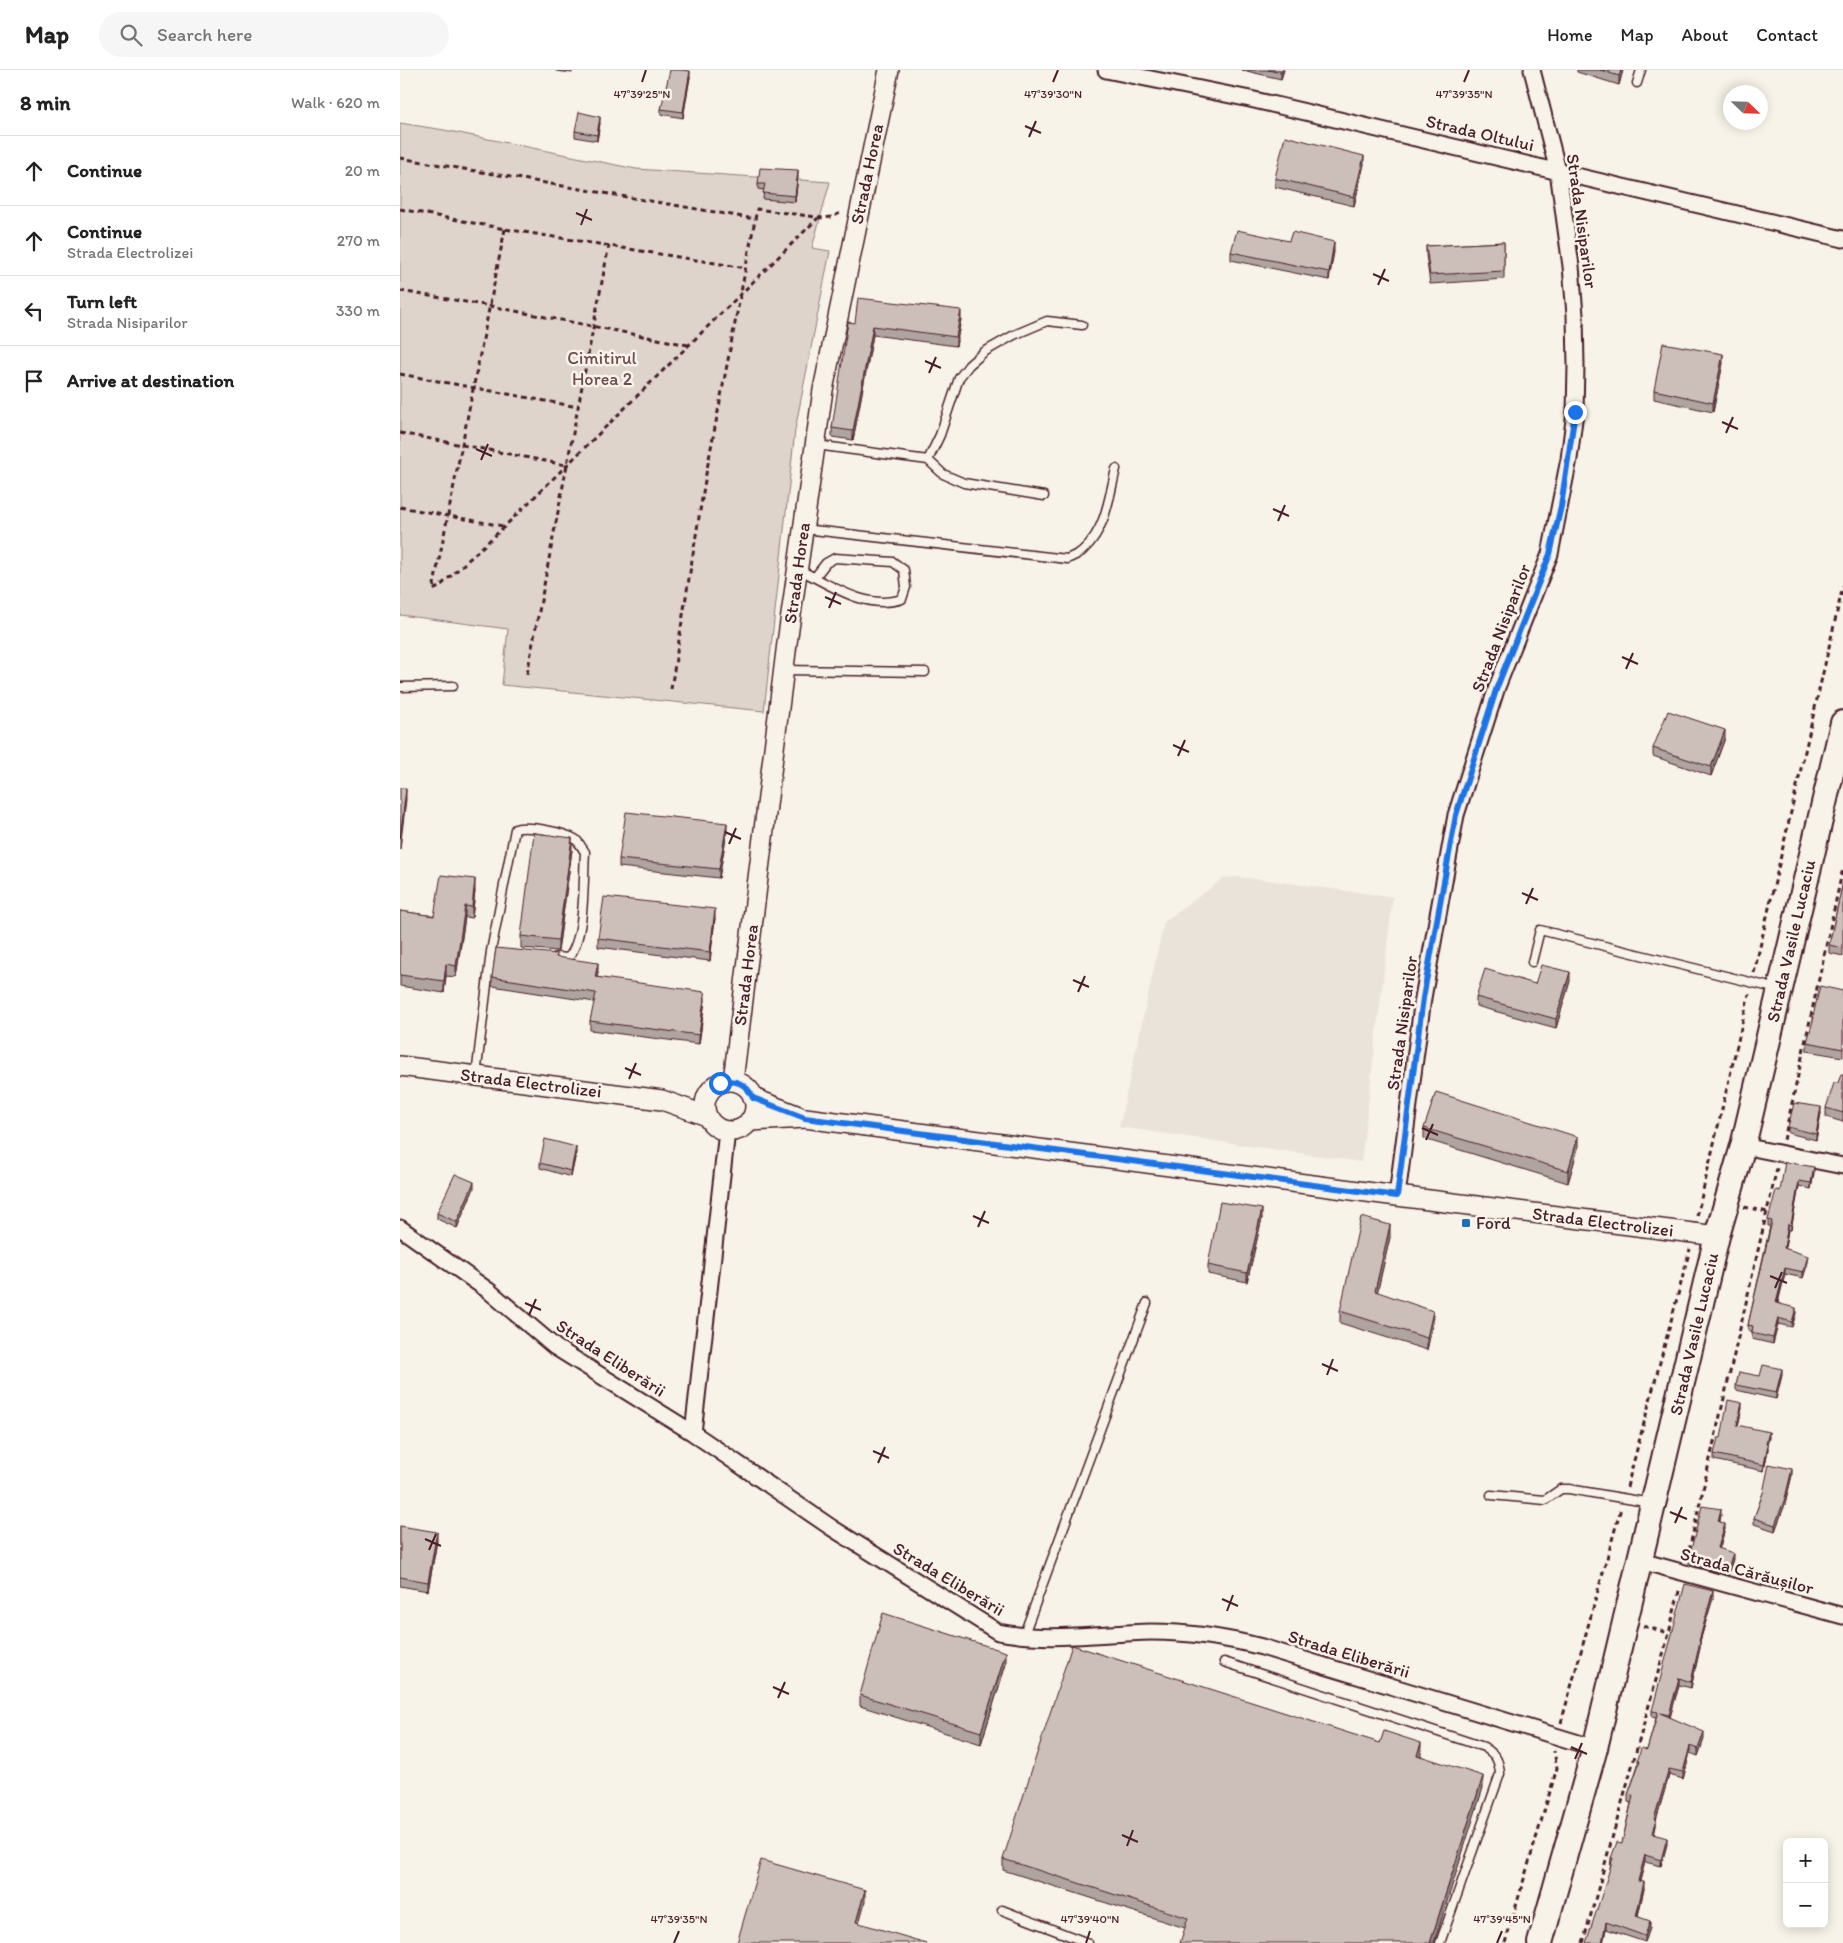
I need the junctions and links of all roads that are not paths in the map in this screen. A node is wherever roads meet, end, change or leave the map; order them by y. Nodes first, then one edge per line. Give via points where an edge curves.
1 (889, 70) edge
2 (1106, 70) edge
3 (1532, 70) edge
4 (1641, 70) edge
5 (1637, 83) dead end
6 (1558, 171) junction
7 (1843, 239) edge
8 (1082, 325) dead end
9 (815, 445) junction
10 (928, 460) junction
11 (1116, 469) dead end
12 (1044, 496) dead end
13 (804, 529) junction
14 (806, 573) junction
15 (784, 670) junction
16 (925, 672) dead end
17 (452, 686) dead end
18 (400, 687) edge
19 (1843, 724) edge
20 (491, 951) junction
21 (501, 952) edge
22 (549, 957) edge
23 (1532, 962) dead end
24 (1780, 989) junction
25 (400, 1066) edge
26 (476, 1076) junction
27 (733, 1081) junction
28 (709, 1091) junction
29 (753, 1098) junction
30 (662, 1100) junction
31 (707, 1116) junction
32 (805, 1118) junction
33 (749, 1121) junction
34 (727, 1131) junction
35 (1743, 1146) junction
36 (1843, 1166) edge
37 (1397, 1196) junction
38 (400, 1228) edge
39 (1718, 1236) junction
40 (1147, 1303) dead end
41 (693, 1433) junction
42 (1491, 1495) dead end
43 (1654, 1504) junction
44 (1641, 1561) junction
45 (1843, 1616) edge
46 (1023, 1637) junction
47 (1224, 1662) dead end
48 (1595, 1748) junction
49 (1002, 1910) dead end
50 (1088, 1943) edge
51 (1440, 1943) edge
52 (1540, 1943) edge

1 - 9 street, Strada Horea via 823,390
2 - 6 street, Strada Oltului via 1250,99
3 - 6 street, Strada Nisiparilor
4 - 5 lane
6 - 7 street, Strada Oltului
6 - 37 street, Strada Nisiparilor via 1575,316 1575,412 1569,459 1550,554 1497,687 1456,815 1423,998
8 - 10 lane via 1047,321 1014,335 969,365 959,378
9 - 10 lane
9 - 13 street, Strada Horea
10 - 12 lane via 943,474 964,483
11 - 13 lane via 1104,518 1096,536 1083,551 1067,559
13 - 14 street, Strada Horea
14 - 14 lane via 863,600 891,603 902,599 906,587 904,570 893,562 835,558
14 - 15 street, Strada Horea
15 - 16 lane
15 - 27 street, Strada Horea
17 - 18 lane
19 - 24 main road, Strada Vasile Lucaciu
20 - 21 lane
20 - 22 lane via 515,829 530,827 575,840 585,852 580,935 568,958
20 - 26 lane
23 - 24 lane via 1540,930
24 - 35 main road, Strada Vasile Lucaciu
25 - 26 street, Strada Electrolizei
26 - 30 street, Strada Electrolizei
27 - 28 street via 720,1083
27 - 29 street via 746,1086
28 - 30 street, Strada Electrolizei
28 - 31 street via 704,1106
29 - 32 street, Strada Electrolizei
29 - 33 street via 753,1114
30 - 31 street, Strada Electrolizei
31 - 34 street via 715,1126
32 - 33 street, Strada Electrolizei
32 - 37 street, Strada Electrolizei
33 - 34 street via 739,1129
34 - 41 street
35 - 36 street
35 - 39 main road, Strada Vasile Lucaciu
37 - 39 street, Strada Electrolizei
38 - 41 street, Strada Eliberării via 489,1292 556,1347
39 - 43 main road, Strada Vasile Lucaciu
40 - 46 lane
41 - 46 street, Strada Eliberării via 832,1528 966,1613 998,1632
42 - 43 lane via 1545,1500 1561,1489 1570,1489
43 - 44 main road, Strada Vasile Lucaciu
44 - 45 street, Strada Cărăușilor
44 - 48 main road, Strada Vasile Lucaciu
46 - 48 street, Strada Eliberării via 1154,1632 1226,1638
47 - 51 lane via 1495,1754 1500,1774
48 - 52 main road, Strada Vasile Lucaciu
49 - 50 lane

